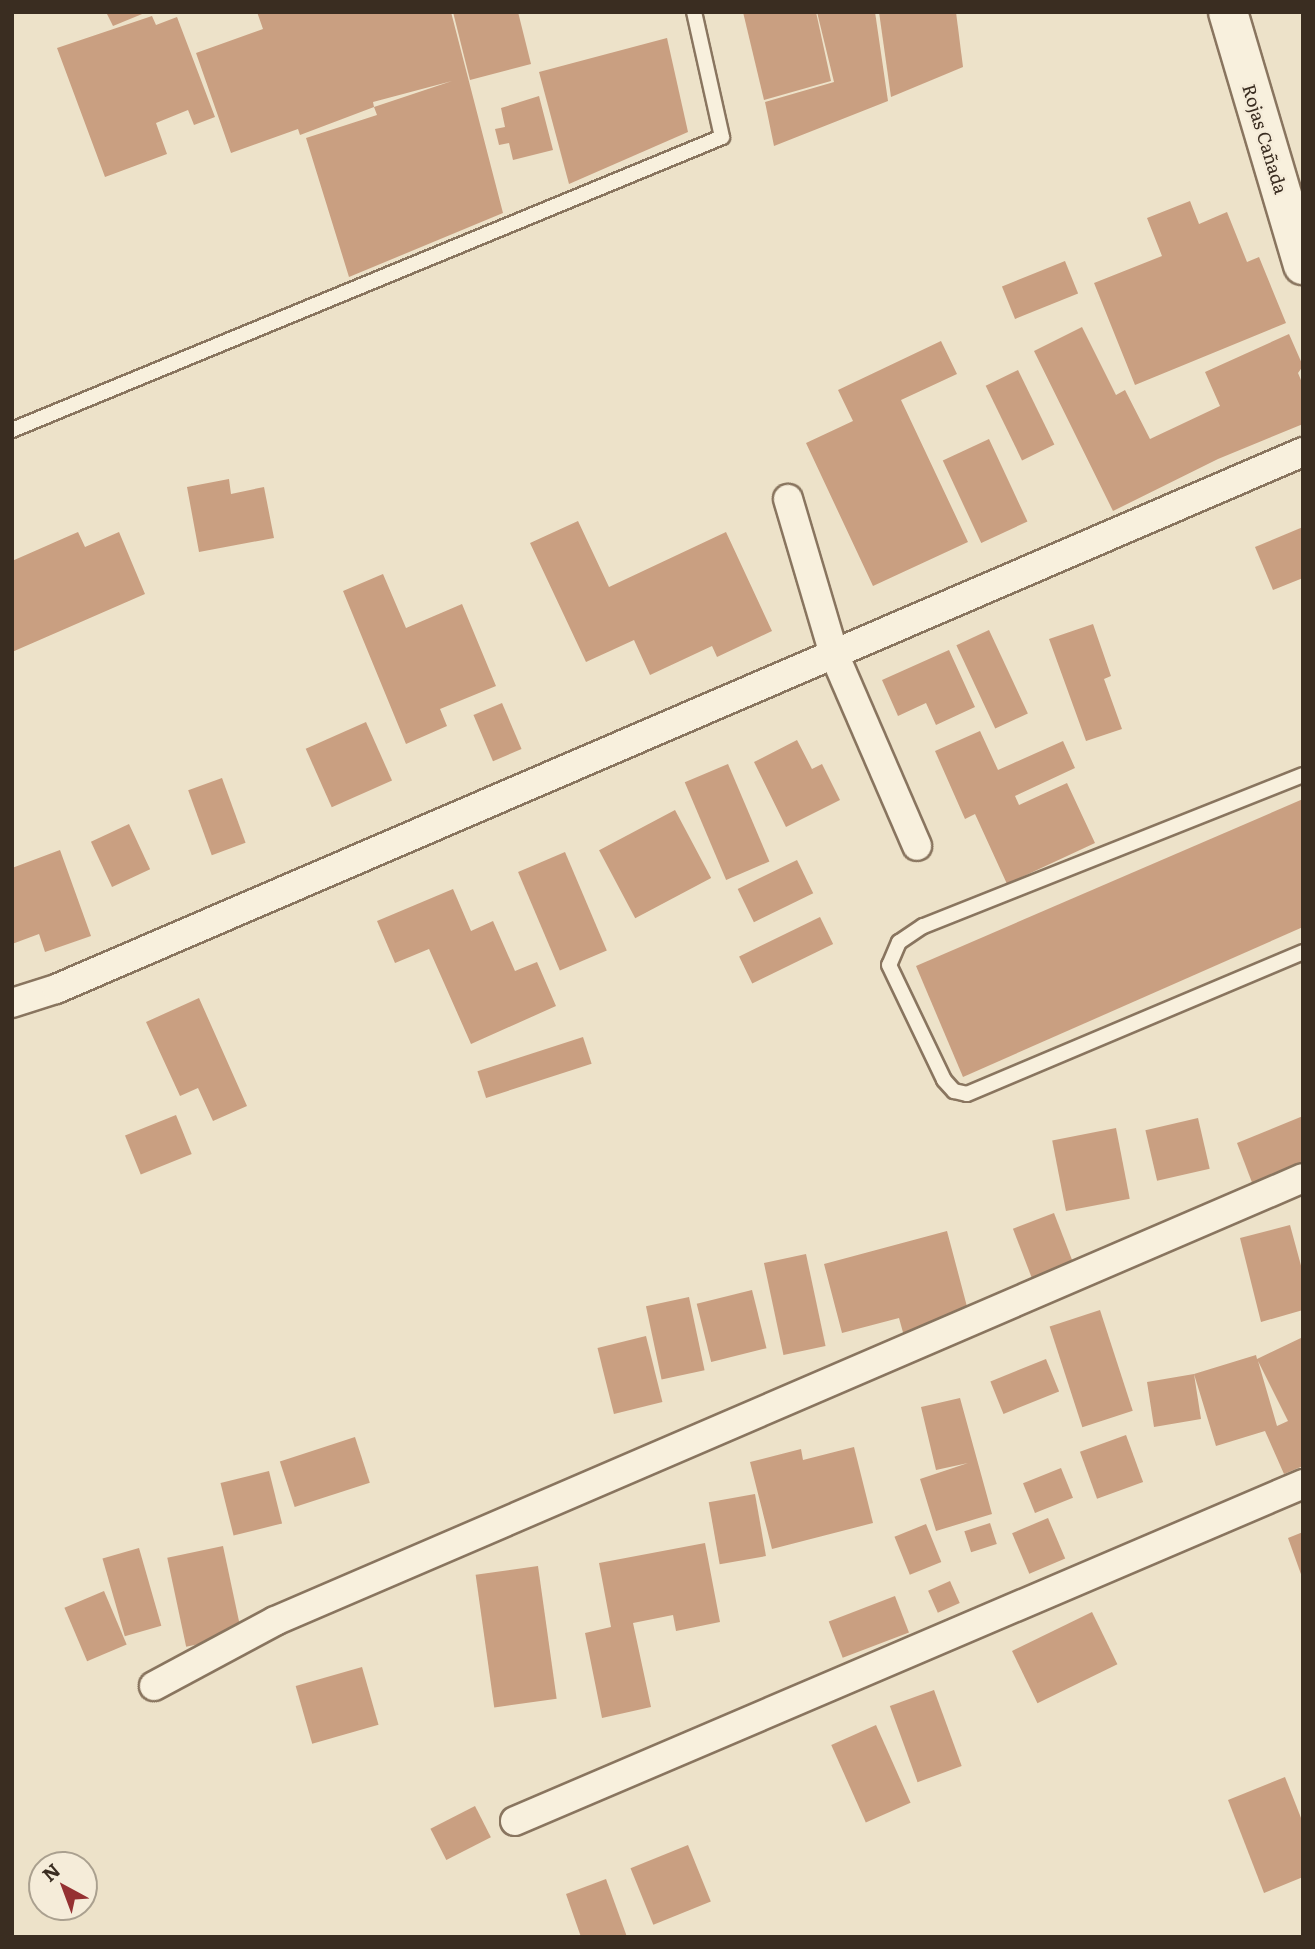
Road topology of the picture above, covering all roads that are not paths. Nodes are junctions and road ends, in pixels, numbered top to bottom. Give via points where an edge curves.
1 (694, 12) edge
2 (1228, 12) edge
3 (1303, 265) edge
4 (12, 430) edge
5 (1303, 453) edge
6 (788, 499) dead end
7 (834, 654) junction
8 (1303, 775) edge
9 (918, 846) dead end
10 (1303, 952) edge
11 (12, 1003) edge
12 (1303, 1178) edge
13 (1303, 1484) edge
14 (155, 1686) dead end
15 (515, 1821) dead end

1 - 4 lane via 722,137
2 - 3 main road, Rojas Cañada
5 - 7 street
6 - 7 street
7 - 9 street
7 - 11 street via 56,989
8 - 10 lane via 923,926 900,942 889,965 944,1080 954,1091 967,1094
12 - 14 street via 275,1621
13 - 15 street

